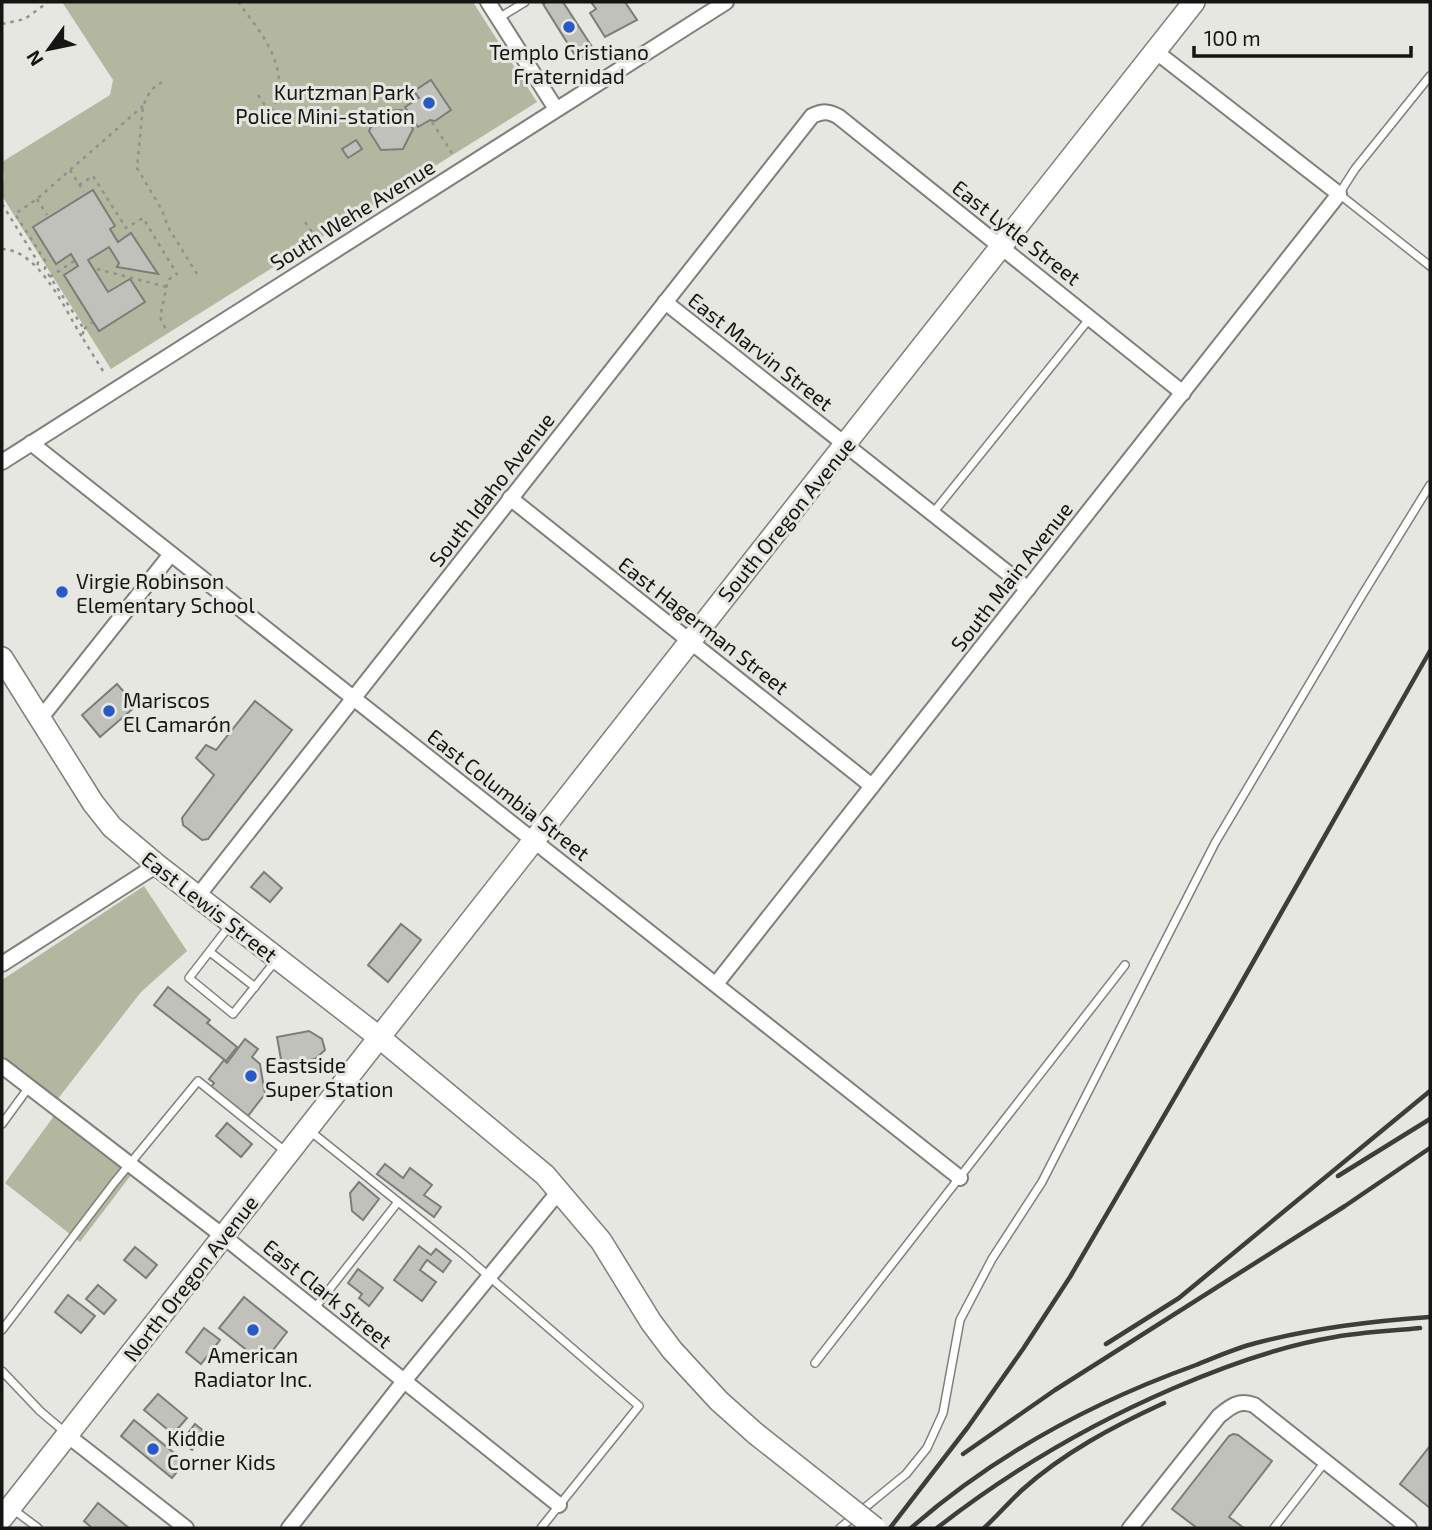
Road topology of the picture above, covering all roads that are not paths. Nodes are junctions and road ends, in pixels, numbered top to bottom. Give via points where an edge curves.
1 (488, 2) edge
2 (525, 2) edge
3 (726, 2) edge
4 (1194, 2) edge
5 (499, 18) junction
6 (1155, 51) junction
7 (1430, 76) edge
8 (556, 109) junction
9 (821, 112) joint
10 (1339, 194) junction
11 (1002, 247) junction
12 (1430, 266) edge
13 (665, 302) junction
14 (1091, 317) junction
15 (1182, 393) junction
16 (31, 443) junction
17 (846, 445) junction
18 (2, 462) edge
19 (1430, 485) edge
20 (510, 498) junction
21 (933, 514) junction
22 (172, 554) junction
23 (1028, 589) junction
24 (689, 640) junction
25 (2, 658) edge
26 (353, 697) junction
27 (40, 719) junction
28 (872, 786) junction
29 (535, 841) junction
30 (157, 865) junction
31 (197, 897) junction
32 (232, 923) junction
33 (209, 952) junction
34 (277, 959) junction
35 (2, 964) edge
36 (1125, 965) dead end
37 (716, 984) junction
38 (255, 987) junction
39 (380, 1038) junction
40 (2, 1066) edge
41 (29, 1087) junction
42 (2, 1124) edge
43 (307, 1129) junction
44 (288, 1153) junction
45 (131, 1164) junction
46 (960, 1178) junction
47 (560, 1190) junction
48 (398, 1202) junction
49 (223, 1236) junction
50 (488, 1276) junction
51 (314, 1309) junction
52 (2, 1330) edge
53 (815, 1363) dead end
54 (2, 1371) edge
55 (404, 1381) junction
56 (67, 1434) junction
57 (1325, 1462) junction
58 (559, 1505) junction
59 (6, 1512) edge
60 (38, 1528) edge
61 (186, 1528) edge
62 (289, 1528) edge
63 (541, 1528) edge
64 (840, 1528) edge
65 (875, 1528) edge
66 (1130, 1528) edge
67 (1274, 1528) edge
68 (1409, 1528) edge

1 - 5 street
2 - 5 lane
3 - 8 street, South Wehe Avenue
4 - 6 main road, South Oregon Avenue
5 - 8 street
6 - 10 street
6 - 11 main road, South Oregon Avenue
7 - 10 lane
8 - 16 street, South Wehe Avenue
9 - 11 street, East Lytle Street via 839,117
9 - 13 street, South Idaho Avenue via 804,124
10 - 12 lane
10 - 15 street, South Main Avenue
11 - 14 street, East Lytle Street
11 - 17 main road, South Oregon Avenue
13 - 17 street, East Marvin Street
13 - 20 street, South Idaho Avenue
14 - 15 street, East Lytle Street
14 - 21 lane
15 - 23 street, South Main Avenue
16 - 18 street, South Wehe Avenue
16 - 22 street, East Columbia Street
17 - 21 street, East Marvin Street
17 - 24 main road, South Oregon Avenue
19 - 64 lane via 1215,843 1042,1182 992,1259 960,1320 943,1413 927,1448 906,1474
20 - 24 street, East Hagerman Street
20 - 26 street, South Idaho Avenue
21 - 23 street, East Marvin Street
22 - 26 street, East Columbia Street
22 - 27 street
23 - 28 street, South Main Avenue
24 - 28 street, East Hagerman Street
24 - 29 main road, South Oregon Avenue
25 - 27 main road, East Lewis Street
26 - 29 street, East Columbia Street
26 - 31 street, South Idaho Avenue
27 - 30 main road, East Lewis Street via 103,817
28 - 37 street, South Main Avenue
29 - 37 street, East Columbia Street
29 - 39 main road, South Oregon Avenue
30 - 31 main road, East Lewis Street
30 - 35 street
31 - 32 main road, East Lewis Street
32 - 33 lane
32 - 34 main road, East Lewis Street
33 - 38 lane
33 - 38 lane via 189,978 233,1014
34 - 38 lane
34 - 39 main road, East Lewis Street
36 - 46 lane
37 - 46 street, East Columbia Street
39 - 43 main road, North Oregon Avenue
39 - 47 main road, East Lewis Street
40 - 41 street, East Clark Street
41 - 42 lane
41 - 45 street, East Clark Street
43 - 44 main road, North Oregon Avenue
43 - 48 lane
44 - 45 lane via 198,1081
44 - 49 main road, North Oregon Avenue
45 - 49 street, East Clark Street
45 - 52 lane
46 - 53 lane
47 - 50 street
47 - 65 main road, East Lewis Street, bridge via 601,1241 651,1322 719,1401
48 - 50 lane
48 - 51 lane
49 - 51 street, East Clark Street
49 - 56 main road, North Oregon Avenue
50 - 55 street
50 - 58 lane via 639,1406
51 - 55 street, East Clark Street
54 - 56 lane
55 - 58 street, East Clark Street
55 - 62 street
56 - 59 main road, North Oregon Avenue
56 - 61 street
57 - 66 street via 1254,1405 1236,1403 1219,1416
57 - 67 lane
57 - 68 street
58 - 63 lane
59 - 60 lane

